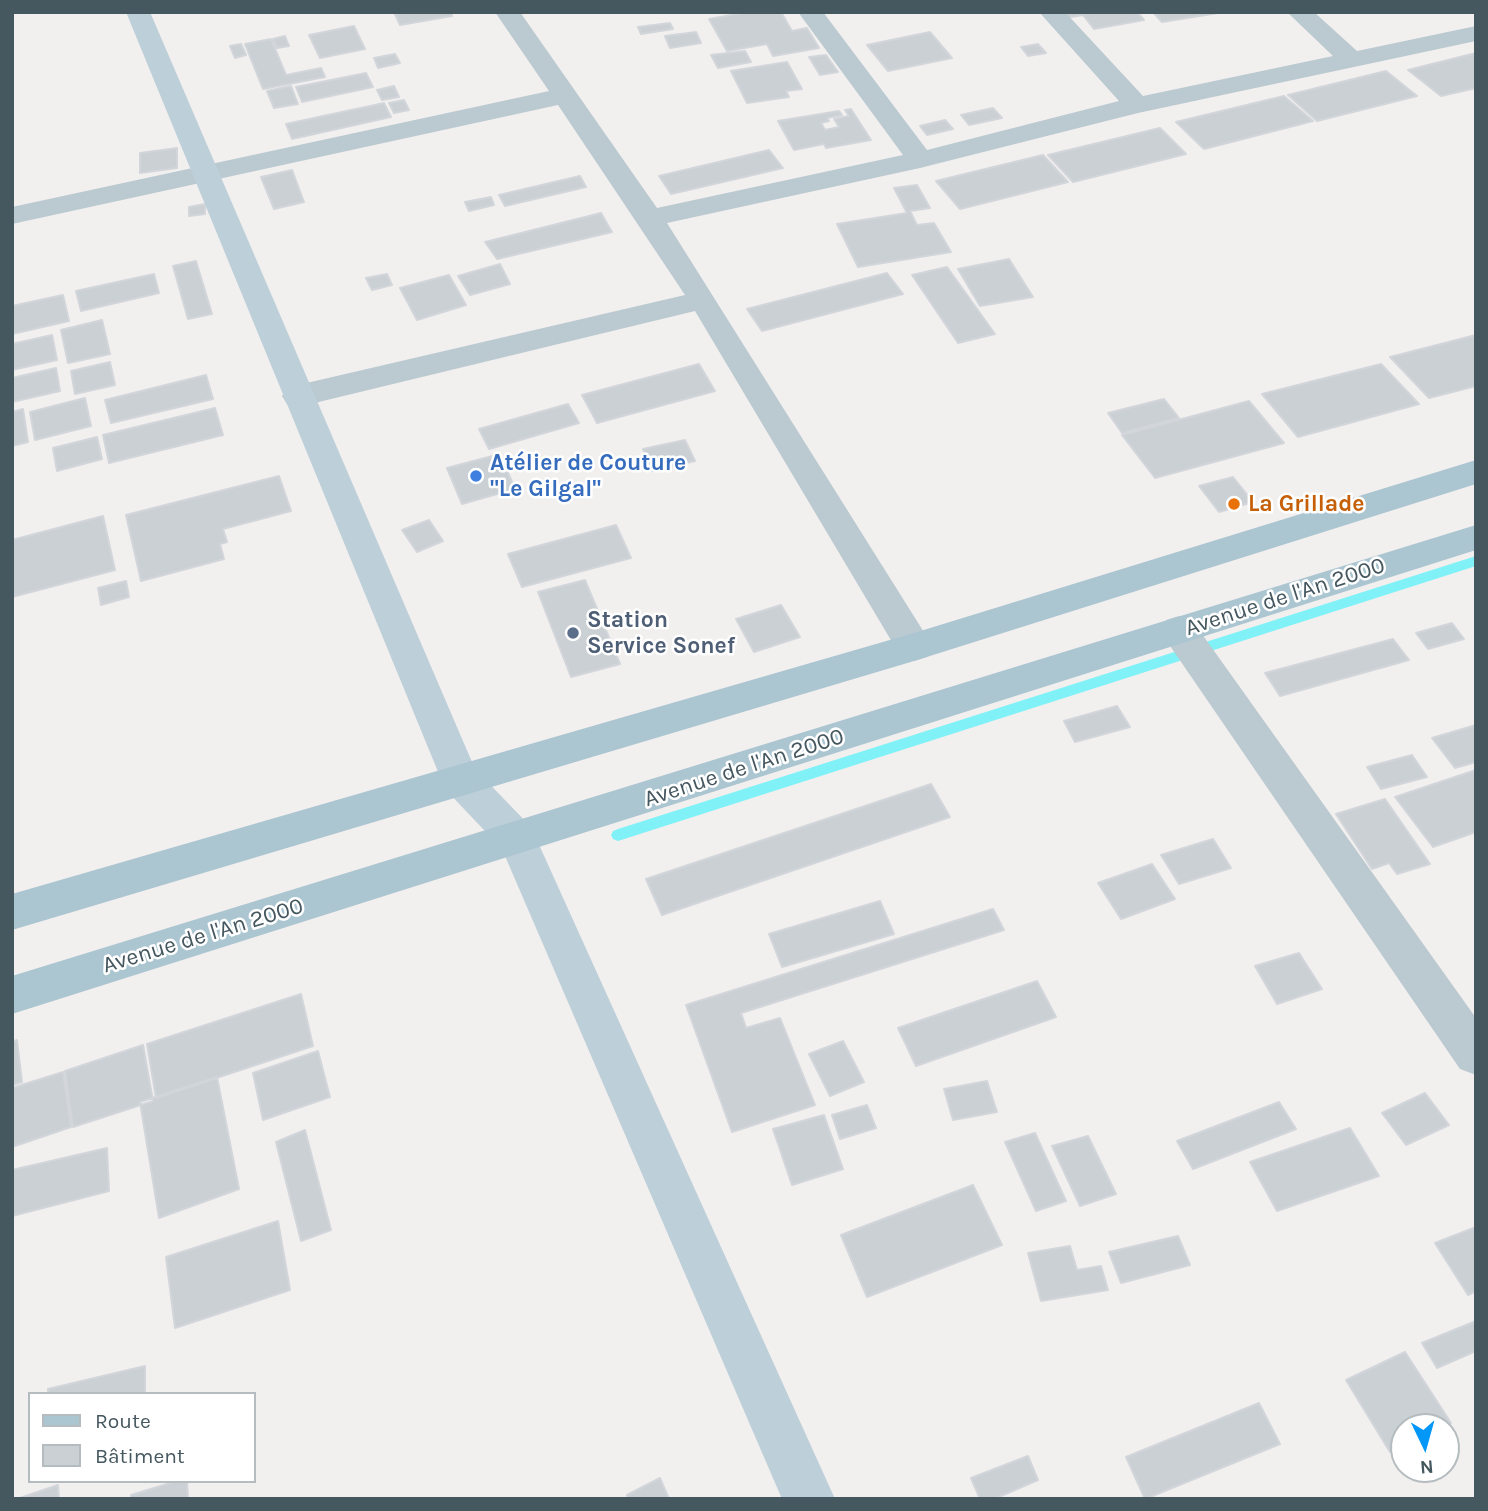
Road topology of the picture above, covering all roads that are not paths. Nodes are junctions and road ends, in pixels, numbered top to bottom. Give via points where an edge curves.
1 (138, 12) edge
2 (507, 12) edge
3 (810, 12) edge
4 (1051, 12) edge
5 (1299, 12) edge
6 (1476, 33) edge
7 (1353, 60) junction
8 (564, 96) junction
9 (1137, 106) junction
10 (920, 160) junction
11 (206, 174) junction
12 (12, 215) edge
13 (650, 218) junction
14 (703, 300) junction
15 (298, 396) junction
16 (1476, 472) edge
17 (1476, 537) edge
18 (1179, 630) junction
19 (914, 647) junction
20 (460, 779) junction
21 (517, 839) junction
22 (12, 912) edge
23 (12, 995) edge
24 (1473, 1044) edge
25 (809, 1499) edge

1 - 11 street
2 - 8 street
3 - 10 street
4 - 9 street
5 - 7 street
6 - 7 street
7 - 9 street
8 - 11 street
8 - 13 street
9 - 10 street
10 - 13 street
11 - 12 street
11 - 15 street
13 - 14 street
14 - 15 street
14 - 19 street
15 - 20 street
16 - 19 main road
17 - 18 main road, Avenue de l'An 2000
18 - 21 main road, Avenue de l'An 2000
18 - 24 street
19 - 20 main road
20 - 21 street
20 - 22 main road
21 - 23 main road, Avenue de l'An 2000
21 - 25 street

